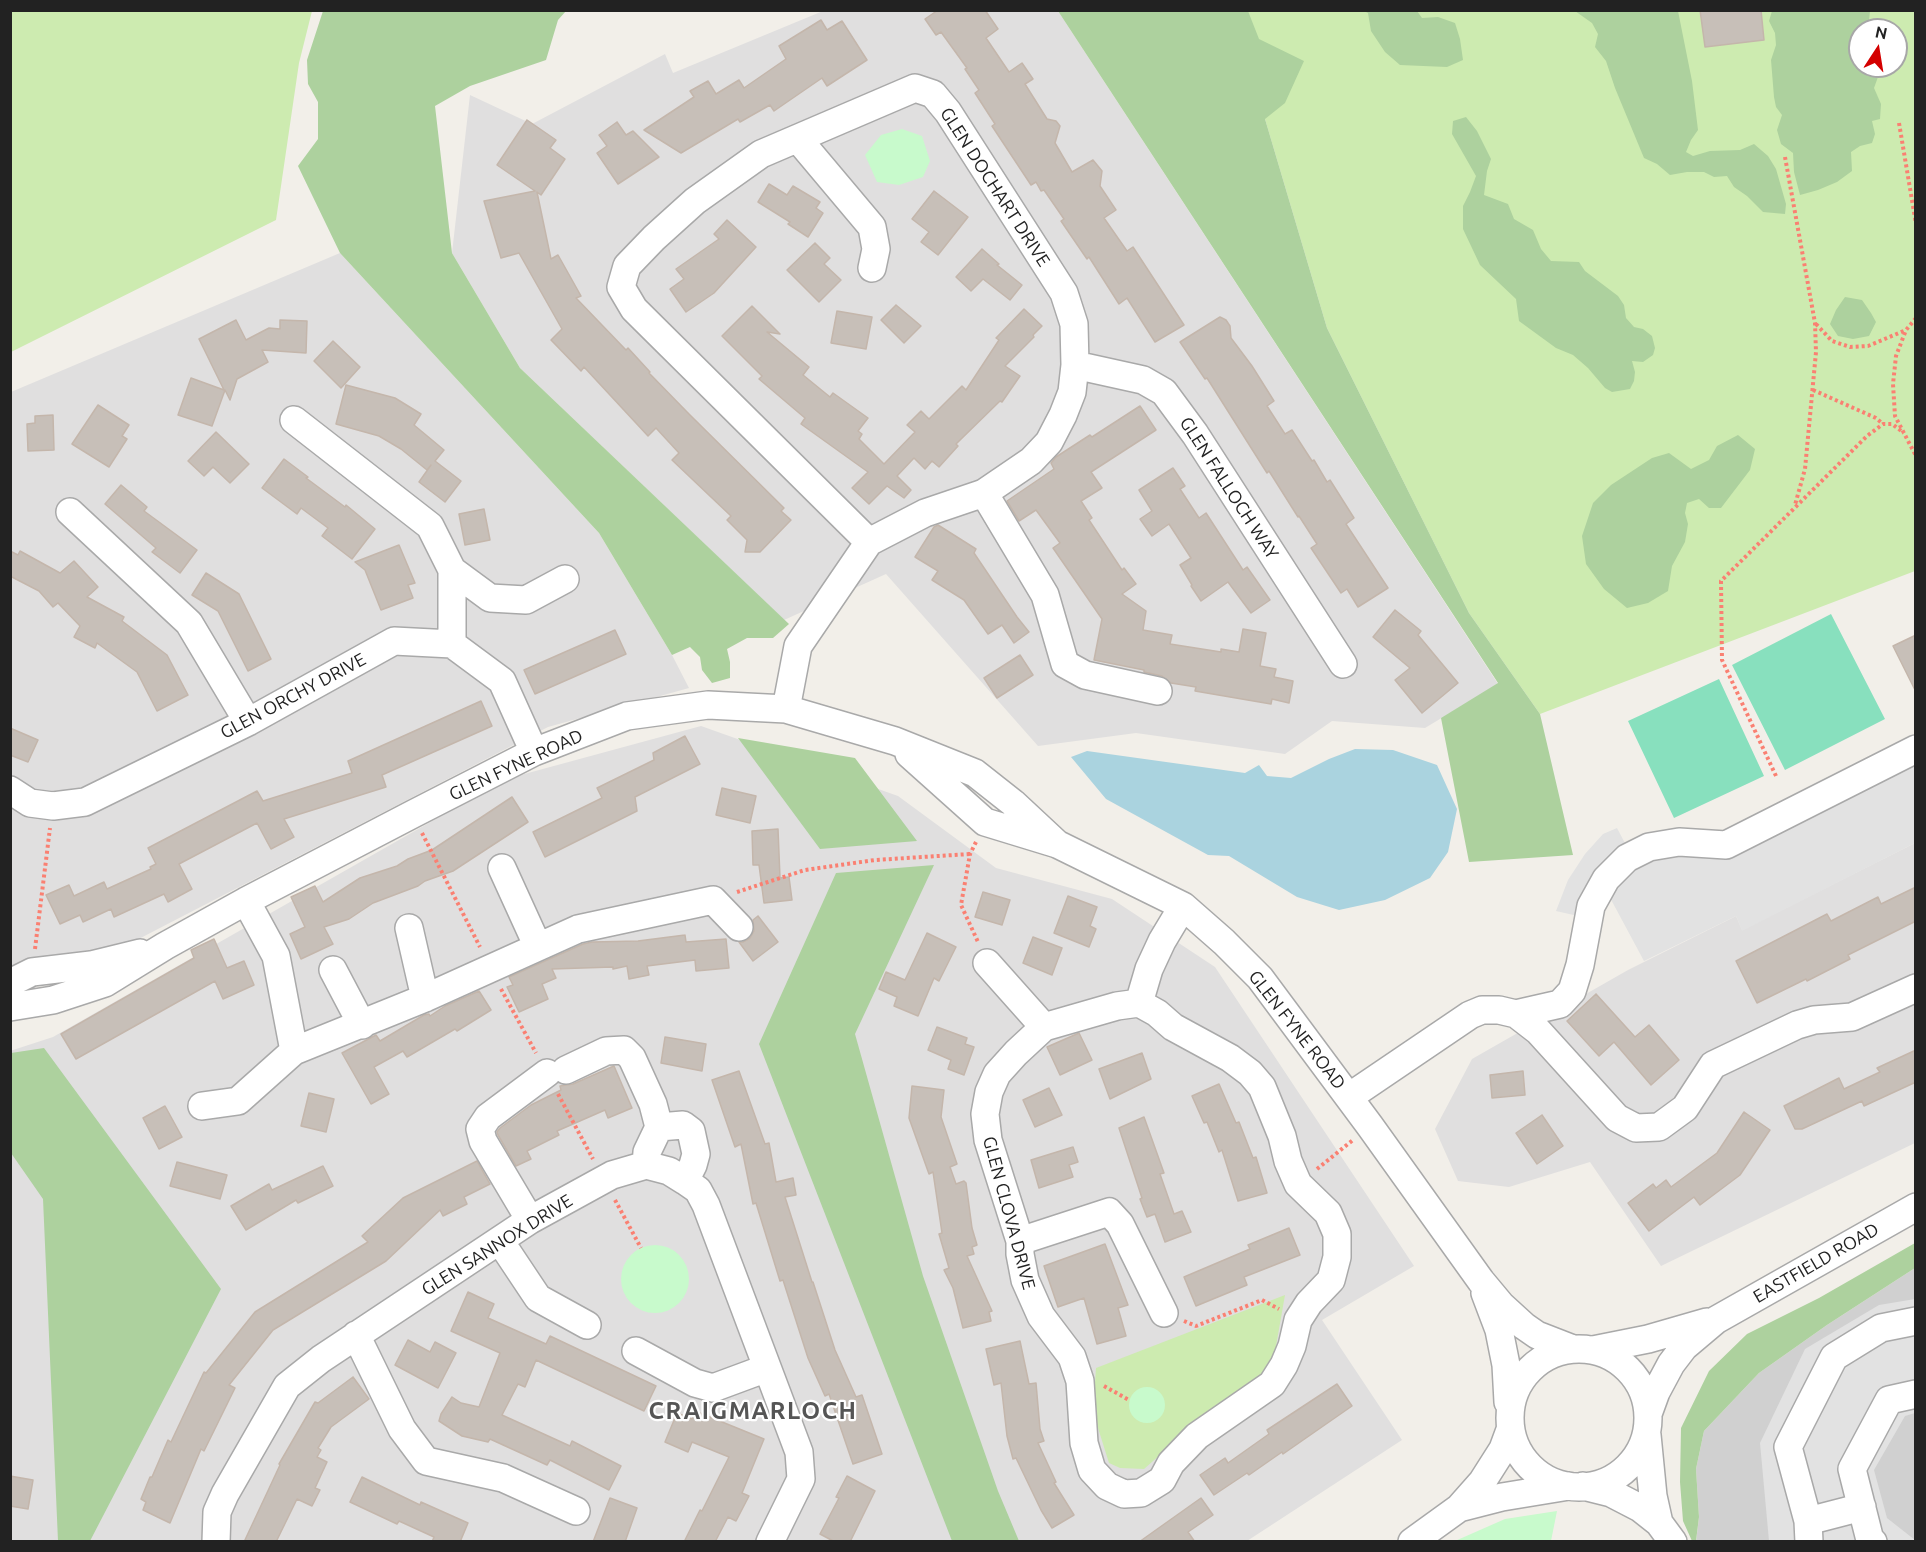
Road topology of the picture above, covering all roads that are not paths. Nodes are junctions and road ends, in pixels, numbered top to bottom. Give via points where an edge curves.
1 (798, 139) junction
2 (872, 268) dead end
3 (1075, 364) junction
4 (294, 420) dead end
5 (984, 493) junction
6 (70, 512) dead end
7 (869, 542) junction
8 (452, 570) junction
9 (565, 579) dead end
10 (452, 644) junction
11 (1343, 664) dead end
12 (1158, 691) dead end
13 (786, 709) junction
14 (248, 722) junction
15 (895, 741) junction
16 (1916, 748) edge
17 (534, 752) junction
18 (10, 790) edge
19 (1057, 844) junction
20 (502, 868) dead end
21 (246, 901) junction
22 (1183, 906) junction
23 (739, 927) dead end
24 (409, 928) dead end
25 (165, 946) junction
26 (538, 947) junction
27 (987, 963) road end
28 (333, 970) dead end
29 (21, 977) edge
30 (1916, 988) edge
31 (425, 999) junction
32 (1139, 1003) junction
33 (10, 1006) edge
34 (1516, 1014) junction
35 (362, 1025) junction
36 (1044, 1027) junction
37 (294, 1050) junction
38 (1348, 1097) junction
39 (201, 1106) dead end
40 (659, 1127) junction
41 (646, 1165) junction
42 (685, 1181) junction
43 (1916, 1207) edge
44 (530, 1220) junction
45 (500, 1241) junction
46 (1020, 1241) junction
47 (1480, 1281) junction
48 (1164, 1313) road end
49 (1716, 1320) junction
50 (1916, 1320) edge
51 (587, 1325) dead end
52 (356, 1335) junction
53 (1579, 1350) junction
54 (636, 1351) dead end
55 (767, 1368) junction
56 (1916, 1394) edge
57 (1509, 1421) junction
58 (1648, 1424) junction
59 (1578, 1485) junction
60 (1459, 1508) junction
61 (1862, 1508) junction
62 (576, 1511) dead end
63 (1808, 1531) edge
64 (1666, 1532) edge
65 (216, 1542) edge
66 (770, 1542) edge
67 (1412, 1542) edge
68 (1873, 1542) edge

1 - 2 street via 872,227 876,249
1 - 3 street, GLEN DOCHART DRIVE via 915,88 933,94 1064,292 1074,324
1 - 7 street, GLEN DOCHART DRIVE via 761,154 694,201 627,266 621,287 634,309
3 - 5 street, GLEN DOCHART DRIVE via 1072,392 1049,442 1032,461
3 - 11 street, GLEN FALLOCH WAY via 1143,380 1164,392
4 - 8 street via 430,526
5 - 7 street, GLEN DOCHART DRIVE via 925,513
5 - 12 street via 1045,595 1065,664 1085,675
6 - 14 street via 189,623
7 - 13 street, GLEN DOCHART DRIVE via 798,646
8 - 9 street via 490,598 526,600
8 - 10 street
10 - 14 street, GLEN ORCHY DRIVE via 394,640
10 - 17 street via 502,681
13 - 15 street, GLEN FYNE ROAD
13 - 17 street, GLEN FYNE ROAD via 708,705 627,716
14 - 18 street, GLEN ORCHY DRIVE via 85,802 53,806 30,803
15 - 19 street, GLEN FYNE ROAD via 975,773 1014,802
15 - 19 street, GLEN FYNE ROAD via 986,822
16 - 34 street via 1726,845 1679,842 1649,847 1627,858 1606,879 1591,906 1572,991 1560,1005
17 - 21 street, GLEN FYNE ROAD
19 - 22 street, GLEN FYNE ROAD
20 - 26 street
21 - 25 street, GLEN FYNE ROAD
21 - 37 street via 276,956
22 - 32 street via 1153,960
22 - 38 street, GLEN FYNE ROAD via 1260,978
23 - 26 street via 713,900 578,929
24 - 31 street
25 - 29 street, GLEN FYNE ROAD via 91,965
25 - 33 street, GLEN FYNE ROAD via 105,983 53,1000
26 - 31 street
27 - 36 street
28 - 35 street
30 - 34 street via 1852,1017 1797,1025 1713,1065 1685,1108 1659,1127 1636,1128 1617,1118 1538,1031
31 - 35 street
32 - 36 street, GLEN CLOVA DRIVE
32 - 46 street, GLEN CLOVA DRIVE via 1230,1058 1262,1088 1298,1184 1328,1213 1337,1234 1331,1280 1298,1320 1292,1346 1272,1384 1197,1436 1171,1463 1162,1480 1141,1493 1124,1494 1107,1486 1092,1470 1084,1443 1077,1372 1072,1357 1041,1316 1025,1280
34 - 38 street via 1482,1010 1470,1015
35 - 37 street
36 - 46 street, GLEN CLOVA DRIVE via 997,1074 985,1114 988,1140
37 - 39 street via 238,1101
38 - 47 street, GLEN FYNE ROAD
40 - 41 street
40 - 42 street via 683,1125 691,1131 696,1154
40 - 44 street via 653,1104 632,1058 624,1050 606,1051 556,1072 488,1117 480,1129 483,1141
41 - 42 street via 669,1171
41 - 44 street, GLEN SANNOX DRIVE via 612,1175
42 - 55 street via 698,1190 706,1205
43 - 49 street, EASTFIELD ROAD
44 - 45 street, GLEN SANNOX DRIVE
45 - 51 street via 538,1298
45 - 52 street, GLEN SANNOX DRIVE
46 - 48 street via 1109,1212 1120,1224
47 - 53 street, GLEN FYNE ROAD via 1524,1326 1537,1335
47 - 57 street, GLEN FYNE ROAD via 1499,1330 1506,1365
49 - 53 street, EASTFIELD ROAD via 1648,1339
49 - 58 street, EASTFIELD ROAD via 1684,1347 1671,1364 1656,1392
50 - 63 street via 1881,1328 1834,1357 1788,1447
52 - 62 street via 402,1429 426,1461 503,1478
52 - 65 street, GLEN SANNOX DRIVE via 287,1386 225,1494 217,1512
53 - 57 street via 1537,1362 1525,1373 1513,1396
53 - 58 street via 1598,1352 1618,1361 1634,1375 1645,1394
54 - 55 street via 695,1383 713,1388
55 - 66 street via 799,1452 801,1479
56 - 61 street via 1889,1400 1852,1469
57 - 59 street via 1528,1464 1557,1482
57 - 60 street via 1503,1449
58 - 59 street via 1639,1455 1625,1471 1607,1482
58 - 64 street via 1653,1496
59 - 60 street
59 - 64 street via 1611,1493 1640,1508
60 - 67 street
61 - 63 street
61 - 68 street

